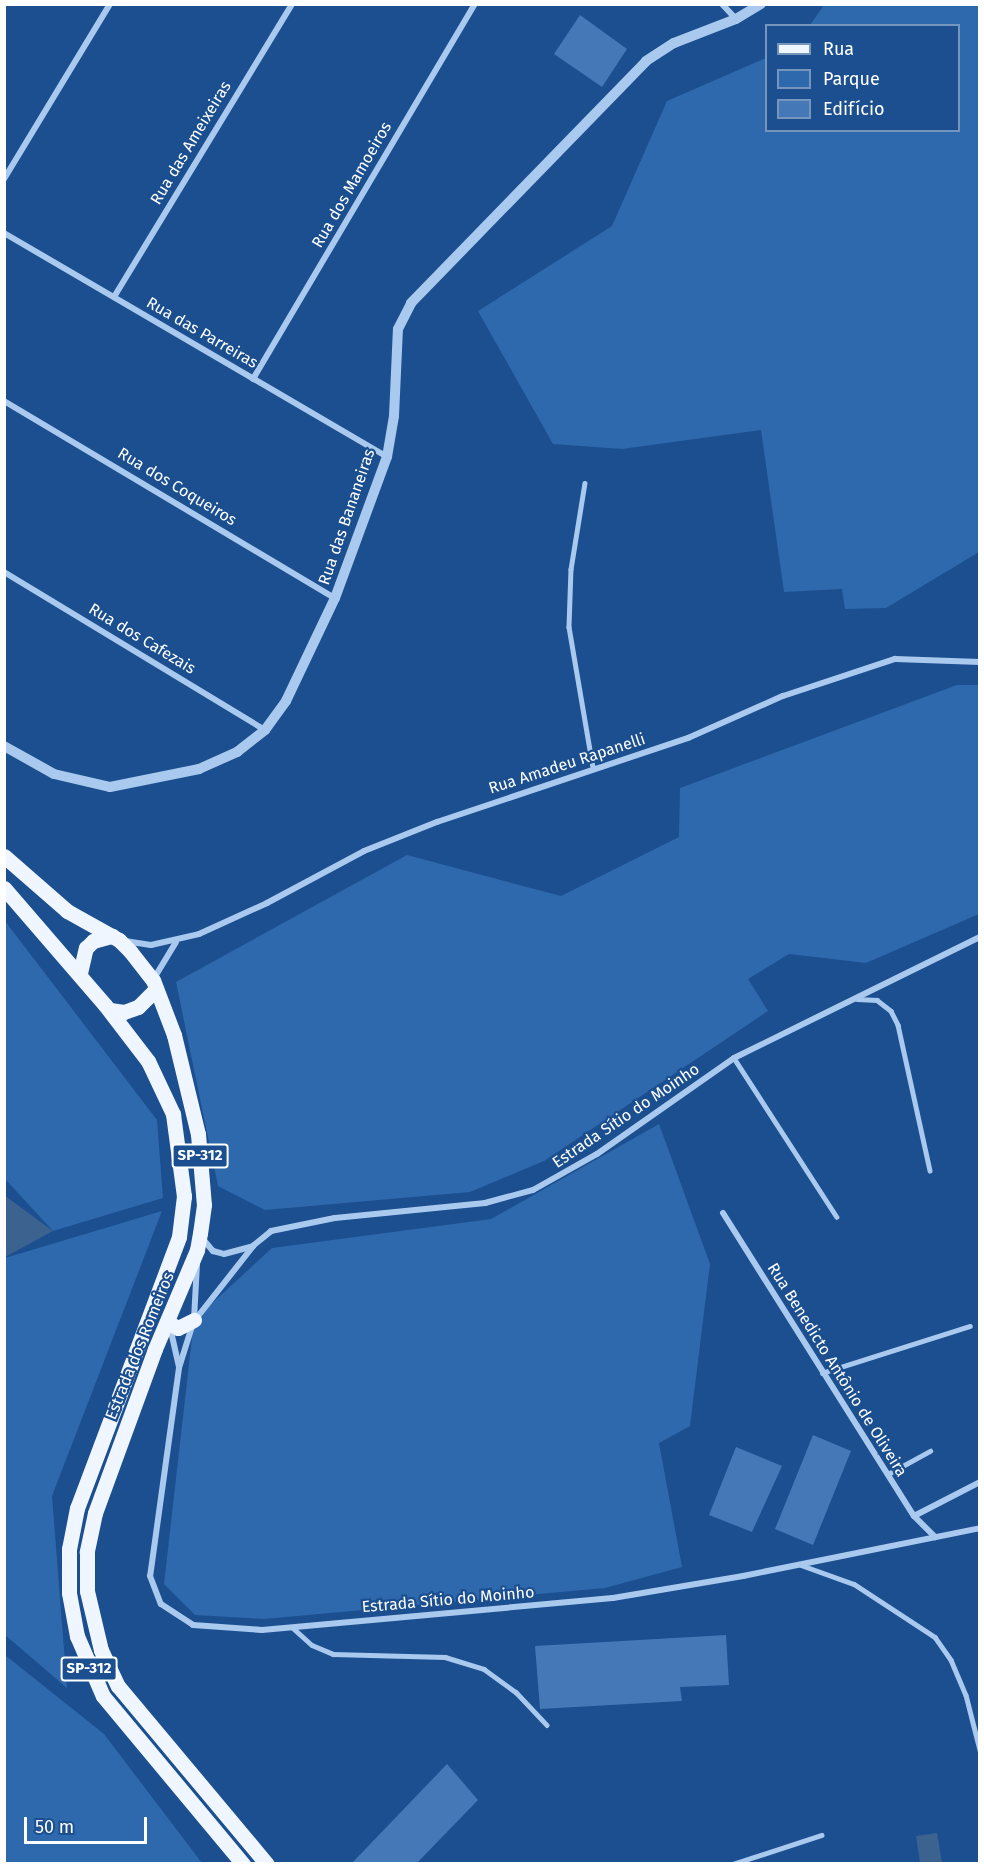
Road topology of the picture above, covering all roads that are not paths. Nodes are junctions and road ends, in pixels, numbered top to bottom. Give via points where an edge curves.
1 (110, 4) edge
2 (292, 4) edge
3 (475, 4) edge
4 (722, 4) edge
5 (760, 4) edge
6 (736, 20) junction
7 (4, 179) edge
8 (4, 233) edge
9 (114, 297) junction
10 (253, 378) junction
11 (4, 401) edge
12 (387, 457) junction
13 (585, 483) dead end
14 (4, 572) edge
15 (335, 598) junction
16 (980, 662) edge
17 (265, 730) junction
18 (4, 746) edge
19 (593, 768) junction
20 (4, 856) edge
21 (4, 888) edge
22 (980, 937) edge
23 (116, 938) junction
24 (176, 942) junction
25 (80, 973) junction
26 (155, 984) junction
27 (848, 1000) junction
28 (110, 1010) junction
29 (734, 1059) junction
30 (930, 1171) dead end
31 (723, 1213) dead end
32 (837, 1217) dead end
33 (200, 1233) junction
34 (254, 1245) junction
35 (197, 1250) junction
36 (171, 1265) junction
37 (194, 1320) junction
38 (169, 1323) junction
39 (970, 1326) dead end
40 (179, 1368) junction
41 (822, 1373) junction
42 (930, 1451) dead end
43 (888, 1474) junction
44 (980, 1482) edge
45 (914, 1516) junction
46 (980, 1528) edge
47 (935, 1537) junction
48 (801, 1565) junction
49 (293, 1628) junction
50 (548, 1725) dead end
51 (980, 1750) edge
52 (821, 1835) dead end
53 (243, 1863) edge
54 (267, 1863) edge
55 (733, 1863) edge

1 - 7 street
2 - 9 street, Rua das Ameixeiras
3 - 10 street, Rua dos Mamoeiros
4 - 6 street
5 - 6 street, Rua das Bananeiras
6 - 12 street, Rua das Bananeiras via 674,44 646,61 411,303 398,328 394,416
8 - 9 street, Rua das Parreiras
9 - 10 street, Rua das Parreiras
10 - 12 street, Rua das Parreiras
11 - 15 street, Rua dos Coqueiros
12 - 15 street, Rua das Bananeiras
13 - 19 lane via 571,569 569,627
14 - 17 street, Rua dos Cafezais
15 - 17 street, Rua das Bananeiras via 286,700
16 - 19 street, Rua Amadeu Rapanelli via 895,659 783,696 688,738
17 - 18 street, Rua das Bananeiras via 237,752 200,769 110,787 54,774
19 - 24 street, Rua Amadeu Rapanelli via 364,851 267,903
20 - 23 main road, Estrada dos Romeiros / SP-312 via 67,911
21 - 25 main road, Estrada dos Romeiros / SP-312
22 - 27 street, Estrada Sítio do Moinho
23 - 24 street via 151,945
23 - 25 main road via 93,941 86,948
23 - 26 main road, Estrada dos Romeiros / SP-312
24 - 26 street via 161,960
25 - 28 main road, Estrada dos Romeiros / SP-312
26 - 28 main road via 138,1006 124,1012
26 - 33 main road, Estrada dos Romeiros / SP-312 via 174,1035 198,1134 204,1205
27 - 29 street, Estrada Sítio do Moinho
27 - 30 lane via 878,1000 891,1011 898,1025
28 - 36 main road, Estrada dos Romeiros / SP-312 via 148,1061 173,1114 184,1196
29 - 32 lane
29 - 34 street, Estrada Sítio do Moinho via 597,1154 533,1190 458,1207 307,1222 271,1231
31 - 41 street, Rua Benedicto Antônio de Oliveira
33 - 34 street via 213,1251 224,1254
33 - 35 main road, Estrada dos Romeiros / SP-312
34 - 37 street, Estrada Sítio do Moinho
35 - 37 street
35 - 38 main road, Estrada dos Romeiros / SP-312
36 - 38 main road
36 - 53 main road, Estrada dos Romeiros / SP-312 via 138,1340 77,1508 69,1549 69,1593 80,1646 103,1696
37 - 38 main road via 178,1328
37 - 40 street
38 - 40 street
38 - 54 main road, Estrada dos Romeiros / SP-312 via 155,1349 95,1513 86,1572 90,1611 100,1650 130,1703
39 - 41 lane
40 - 49 street, Estrada Sítio do Moinho via 150,1559 153,1591 170,1613 193,1625 233,1631
41 - 43 street, Rua Benedicto Antônio de Oliveira
42 - 43 lane
43 - 45 street, Rua Benedicto Antônio de Oliveira
44 - 45 street
45 - 47 street, Rua Benedicto Antônio de Oliveira
46 - 47 street, Estrada Sítio do Moinho
47 - 48 street, Estrada Sítio do Moinho
48 - 49 street, Estrada Sítio do Moinho via 614,1598
48 - 51 lane via 854,1584 935,1638 951,1660 966,1695
49 - 50 lane via 312,1645 333,1654 445,1658 484,1669 516,1692
52 - 55 lane

